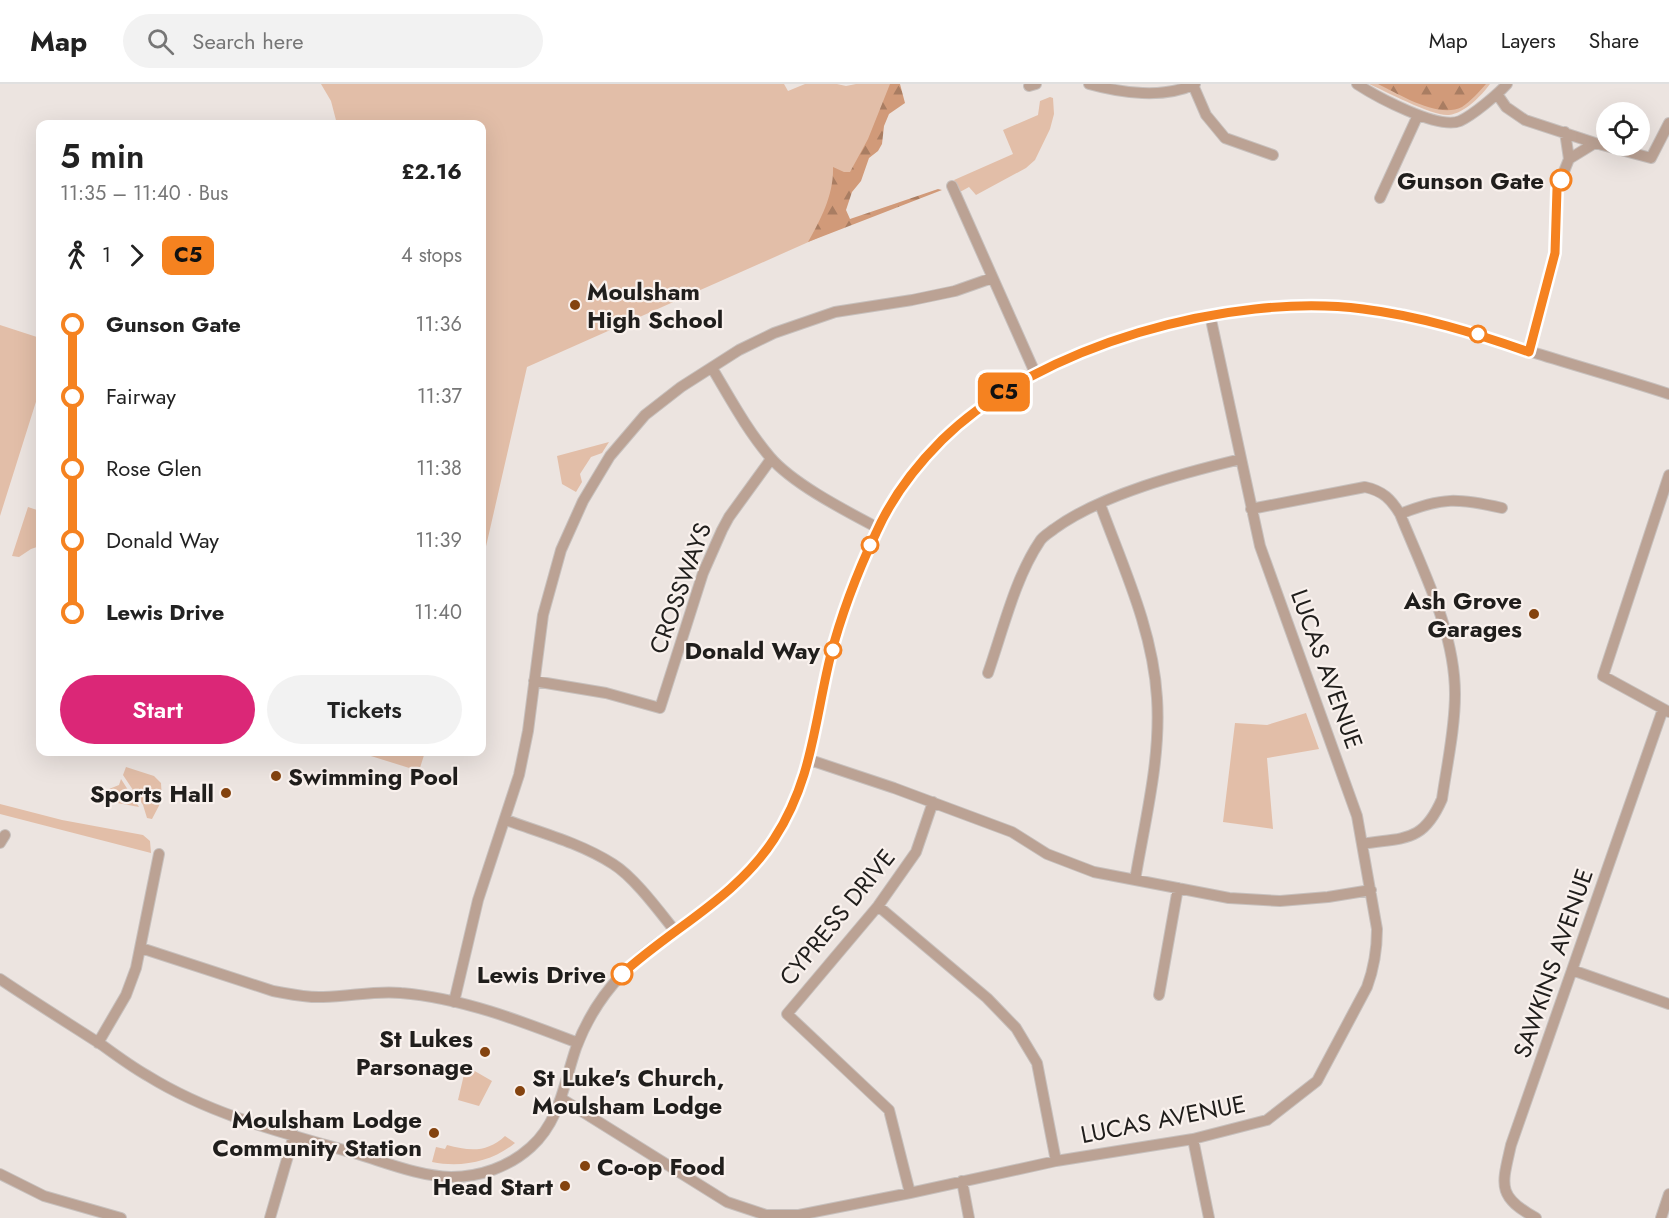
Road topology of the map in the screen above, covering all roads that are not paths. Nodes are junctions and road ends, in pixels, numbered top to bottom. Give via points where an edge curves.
1 (1089, 84) edge
2 (1357, 84) edge
3 (1507, 84) edge
4 (1194, 85) edge
5 (1103, 86) edge
6 (1497, 94) junction
7 (1418, 115) junction
8 (1669, 123) edge
9 (1565, 132) junction
10 (1595, 143) junction
11 (1273, 155) dead end
12 (1569, 159) junction
13 (952, 186) dead end
14 (1380, 198) dead end
15 (992, 278) junction
16 (1210, 315) junction
17 (1529, 352) junction
18 (712, 368) junction
19 (1036, 375) junction
20 (1669, 394) edge
21 (771, 459) junction
22 (1241, 459) junction
23 (1669, 475) edge
24 (1100, 504) junction
25 (1502, 508) dead end
26 (1251, 509) junction
27 (1400, 514) junction
28 (878, 528) junction
29 (988, 673) dead end
30 (534, 681) junction
31 (1666, 711) edge
32 (810, 760) junction
33 (933, 802) junction
34 (506, 820) junction
35 (1362, 843) junction
36 (159, 854) dead end
37 (1136, 880) junction
38 (1178, 888) junction
39 (1371, 890) junction
40 (878, 906) junction
41 (675, 931) junction
42 (141, 948) junction
43 (1572, 970) junction
44 (0, 979) edge
45 (1159, 995) dead end
46 (454, 1002) junction
47 (1669, 1004) edge
48 (98, 1042) junction
49 (578, 1042) junction
50 (562, 1099) junction
51 (294, 1135) junction
52 (1193, 1139) junction
53 (1056, 1161) junction
54 (0, 1174) edge
55 (962, 1181) junction
56 (910, 1193) junction
57 (1669, 1194) edge
58 (98, 1215) edge
59 (121, 1218) edge
60 (270, 1218) edge
61 (969, 1218) edge
62 (1209, 1218) edge
63 (1536, 1218) edge
64 (1660, 1218) edge

1 - 5 street
2 - 7 street
3 - 6 street
4 - 5 street via 1156,93
4 - 11 street via 1206,115 1225,138
6 - 7 street via 1459,121 1441,123
6 - 9 street via 1506,107 1525,120
7 - 14 street
8 - 10 street via 1651,158
9 - 10 street
9 - 12 street
10 - 12 street
12 - 17 street via 1557,189 1551,271
13 - 15 street
15 - 18 street via 955,291 835,312 774,333
15 - 19 street
16 - 17 street via 1269,307 1362,308 1425,319
16 - 19 street via 1126,337
16 - 22 street, LUCAS AVENUE
17 - 20 street
18 - 21 street
18 - 30 street via 645,415 609,456 583,501 561,550 543,615
19 - 28 street via 999,395 943,439 920,463
21 - 28 street via 832,504
21 - 30 street, CROSSWAYS via 722,530 700,583 660,708 606,693
22 - 24 street
22 - 26 street, LUCAS AVENUE
23 - 31 street via 1603,675
24 - 29 street via 1066,520 1041,538 1025,568
24 - 37 street via 1138,606 1157,698 1151,795
25 - 27 street via 1453,499
26 - 27 street via 1365,487 1385,494
26 - 35 street, LUCAS AVENUE via 1260,546 1350,793
27 - 35 street via 1448,642 1455,694 1453,720 1442,799 1426,827 1413,835
28 - 32 street via 852,586 833,648
30 - 34 street via 528,730
31 - 43 street, SAWKINS AVENUE
32 - 33 street
32 - 41 street via 790,812 760,859 725,894
33 - 37 street via 1012,832 1047,854 1094,872
33 - 40 street, CYPRESS DRIVE via 916,852
34 - 41 street via 579,846 614,864
34 - 46 street via 476,909
35 - 39 street, LUCAS AVENUE
36 - 42 street
37 - 38 street
38 - 39 street via 1229,898 1280,901
38 - 45 street
39 - 52 street, LUCAS AVENUE via 1377,929 1372,974 1317,1081 1267,1120
40 - 53 street via 987,998 1016,1028 1037,1063
40 - 56 street, CYPRESS DRIVE via 787,1014 888,1110
41 - 49 street via 621,975
42 - 46 street via 295,995 399,992
42 - 48 street via 126,995
43 - 47 street
43 - 63 street, SAWKINS AVENUE via 1511,1145 1503,1181 1507,1198
44 - 48 street
46 - 49 street
48 - 51 street via 148,1077 184,1096
49 - 50 street
50 - 51 street via 550,1124 530,1149 497,1169 473,1175 431,1175
50 - 56 street, LUCAS AVENUE via 727,1202 766,1215 799,1215
51 - 60 street
52 - 53 street, LUCAS AVENUE
52 - 62 street
53 - 55 street, LUCAS AVENUE
54 - 58 street via 44,1196
55 - 56 street, LUCAS AVENUE
55 - 61 street
57 - 64 street
58 - 59 street

